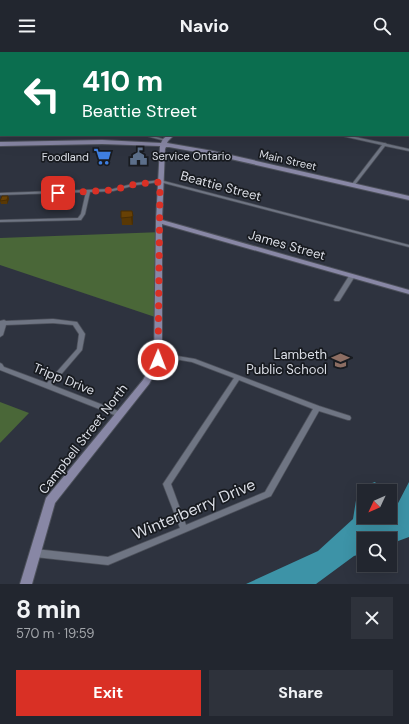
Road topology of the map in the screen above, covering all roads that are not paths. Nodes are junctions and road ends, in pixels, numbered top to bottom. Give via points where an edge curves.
1 (148, 136) edge
2 (170, 136) edge
3 (345, 136) edge
4 (164, 142) junction
5 (0, 144) edge
6 (385, 144) junction
7 (409, 150) edge
8 (160, 182) junction
9 (353, 185) junction
10 (88, 192) junction
11 (0, 194) edge
12 (409, 198) edge
13 (0, 221) edge
14 (159, 221) junction
15 (409, 246) edge
16 (352, 276) junction
17 (409, 292) edge
18 (337, 300) dead end
19 (2, 322) edge
20 (0, 335) edge
21 (159, 355) junction
22 (0, 365) edge
23 (238, 377) junction
24 (48, 385) junction
25 (317, 408) junction
26 (119, 414) junction
27 (348, 418) dead end
28 (184, 529) junction
29 (35, 553) junction
30 (26, 584) edge

1 - 4 street
2 - 4 street
3 - 6 street
4 - 5 street, Main Street
4 - 8 street, Campbell Street North
4 - 9 street, Main Street
6 - 7 street
6 - 9 street
8 - 10 street, Beattie Street
8 - 14 street, Campbell Street North
8 - 15 street, Beattie Street
9 - 12 street, Main Street
10 - 11 street, Beattie Street
10 - 13 street via 83,214 79,219
14 - 16 street, James Street
14 - 21 street, Campbell Street North
16 - 17 street, James Street
16 - 18 street
19 - 20 street
19 - 24 street via 75,323 82,334 80,349
21 - 23 street via 193,360
21 - 26 street, Campbell Street North via 146,382
22 - 24 street, Tripp Drive
23 - 25 street
23 - 28 street via 167,484
24 - 26 street, Tripp Drive
25 - 27 street
25 - 28 street, Winterberry Drive via 268,494
26 - 29 street, Campbell Street North via 50,501
28 - 29 street, Winterberry Drive via 108,561
29 - 30 street, Campbell Street North

